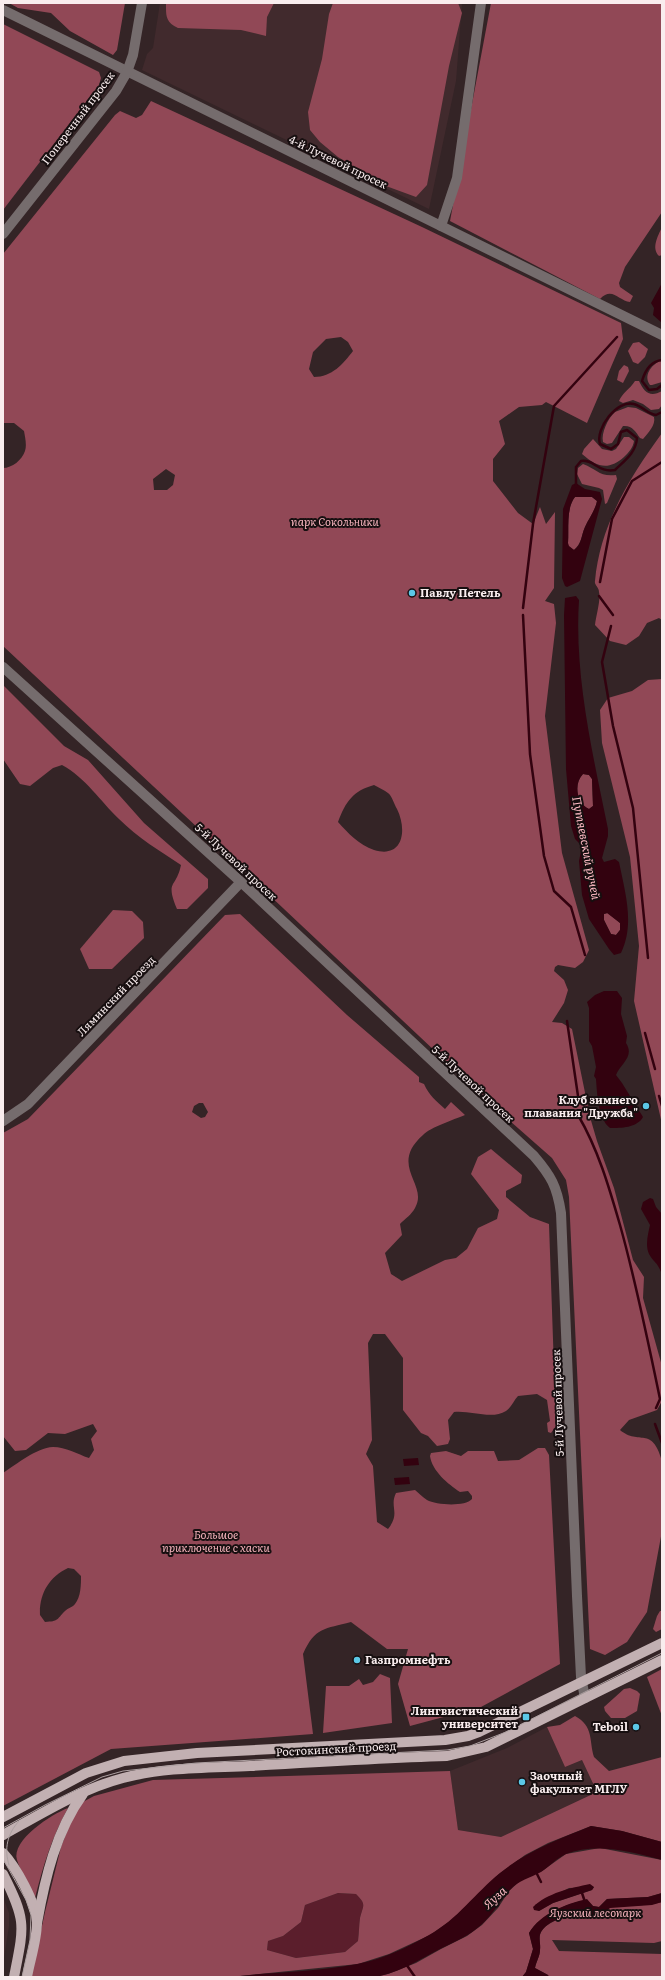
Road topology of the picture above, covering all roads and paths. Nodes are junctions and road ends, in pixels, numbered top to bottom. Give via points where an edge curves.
1 (142, 3) edge
2 (481, 3) edge
3 (3, 10) edge
4 (128, 72) junction
5 (441, 226) junction
6 (3, 234) edge
7 (662, 335) edge
8 (3, 667) edge
9 (241, 882) junction
10 (3, 1121) edge
11 (662, 1643) edge
12 (662, 1660) edge
13 (582, 1682) junction
14 (585, 1698) junction
15 (84, 1793) junction
16 (3, 1816) edge
17 (3, 1835) edge
18 (3, 1853) edge
19 (3, 1874) edge
20 (37, 1923) junction
21 (14, 1977) edge
22 (27, 1977) edge

1 - 4 street, Поперечный просек
2 - 5 street via 457,178
3 - 4 street, 4-й Лучевой просек
4 - 5 street, 4-й Лучевой просек
4 - 6 street, Поперечный просек via 116,91
5 - 7 street, 4-й Лучевой просек
8 - 9 street, 5-й Лучевой просек
9 - 10 street, Ляминский проезд via 28,1104
9 - 13 street, 5-й Лучевой просек via 534,1156 558,1191
11 - 13 main road, Ростокинский проезд
12 - 14 main road, Ростокинский проезд
13 - 14 street, 5-й Лучевой просек
13 - 16 main road, Ростокинский проезд via 502,1722 458,1738 197,1753 124,1761 86,1773
14 - 15 main road, Ростокинский проезд via 486,1747 461,1754 151,1773 124,1778
15 - 17 main road, Ростокинский проезд
15 - 20 main road via 62,1832 51,1862
18 - 20 main road via 14,1866 33,1906
19 - 21 main road via 18,1903 22,1920 22,1938
20 - 22 main road

